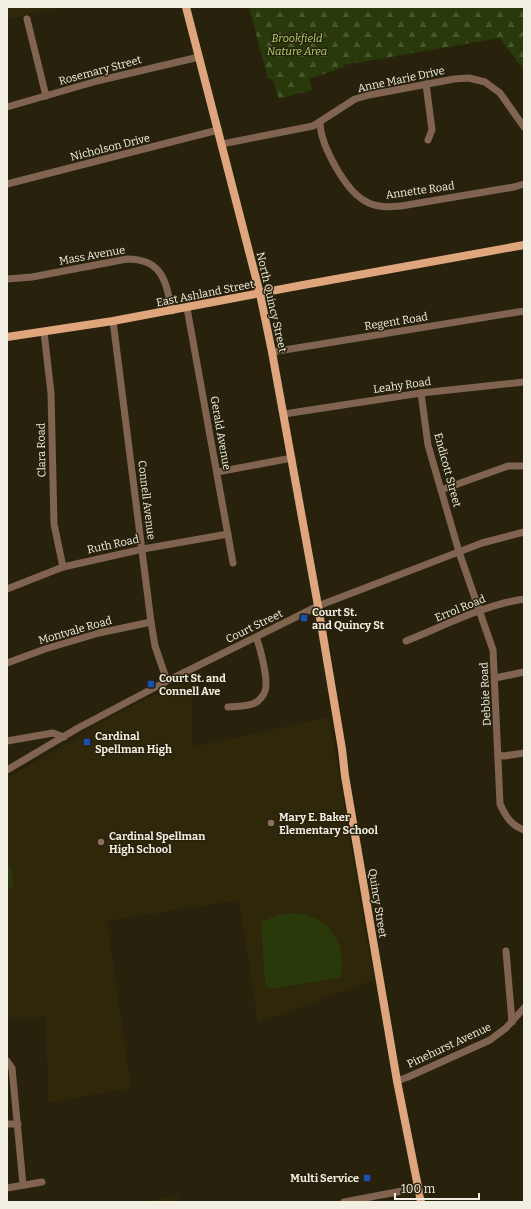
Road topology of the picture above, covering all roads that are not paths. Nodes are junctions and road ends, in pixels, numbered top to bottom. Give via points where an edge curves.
1 (186, 7) edge
2 (27, 19) dead end
3 (199, 57) junction
4 (426, 84) junction
5 (46, 96) junction
6 (7, 107) edge
7 (320, 122) junction
8 (524, 127) edge
9 (218, 130) junction
10 (428, 140) dead end
11 (222, 144) junction
12 (7, 184) edge
13 (524, 184) edge
14 (524, 245) edge
15 (7, 279) edge
16 (260, 294) junction
17 (187, 308) junction
18 (172, 311) junction
19 (524, 311) edge
20 (113, 321) junction
21 (44, 332) junction
22 (7, 337) edge
23 (272, 352) junction
24 (524, 382) edge
25 (421, 393) junction
26 (284, 414) junction
27 (292, 458) junction
28 (524, 466) edge
29 (217, 472) junction
30 (441, 490) junction
31 (524, 532) edge
32 (228, 534) junction
33 (143, 549) junction
34 (459, 552) junction
35 (233, 562) dead end
36 (63, 567) junction
37 (7, 589) edge
38 (524, 599) edge
39 (318, 606) junction
40 (480, 611) junction
41 (151, 622) junction
42 (256, 637) junction
43 (406, 641) dead end
44 (7, 663) edge
45 (524, 672) edge
46 (495, 678) junction
47 (167, 681) junction
48 (228, 707) dead end
49 (64, 737) junction
50 (7, 741) edge
51 (524, 753) edge
52 (498, 756) junction
53 (7, 770) edge
54 (524, 830) edge
55 (506, 952) dead end
56 (524, 1008) edge
57 (512, 1022) junction
58 (7, 1061) edge
59 (397, 1081) junction
60 (7, 1124) edge
61 (18, 1124) junction
62 (42, 1182) dead end
63 (23, 1185) junction
64 (7, 1188) edge
65 (418, 1188) junction
66 (344, 1202) edge
67 (421, 1202) edge

1 - 3 main road, North Quincy Street
2 - 5 street
3 - 5 street, Rosemary Street via 96,81
3 - 9 main road, North Quincy Street
4 - 7 street, Anne Marie Drive via 356,99
4 - 8 street, Anne Marie Drive via 470,78 485,82 500,93
4 - 10 street via 432,130
5 - 6 street, Rosemary Street
7 - 11 street, Anne Marie Drive via 305,128
7 - 13 street, Annette Road via 323,139 331,158 352,191 365,201 376,205 401,206
9 - 11 main road, North Quincy Street
9 - 12 street, Nicholson Drive
11 - 16 main road, North Quincy Street
14 - 16 main road, East Ashland Street
15 - 18 street, Mass Avenue via 136,259 153,266 160,273 168,288
16 - 17 main road, East Ashland Street
16 - 23 main road, North Quincy Street
17 - 18 main road, East Ashland Street
17 - 29 street, Gerald Avenue
18 - 20 main road, East Ashland Street
19 - 23 street, Regent Road
20 - 21 main road, East Ashland Street
20 - 33 street, Connell Avenue
21 - 22 main road, East Ashland Street
21 - 36 street, Clara Road via 52,393 54,524
23 - 26 main road, North Quincy Street
24 - 25 street, Leahy Road
25 - 26 street, Leahy Road
25 - 30 street, Endicott Street via 428,445
26 - 27 main road, North Quincy Street
27 - 29 street
27 - 39 main road, North Quincy Street
28 - 30 street via 508,466
29 - 32 street, Gerald Avenue
30 - 34 street, Endicott Street
31 - 34 street, Court Street
32 - 33 street, Ruth Road
32 - 35 street, Gerald Avenue
33 - 36 street, Ruth Road
33 - 41 street, Connell Avenue
34 - 39 street, Court Street
34 - 40 street, Debbie Road
36 - 37 street, Ruth Road
38 - 40 street, Errol Road
39 - 42 street, Court Street
39 - 59 main road, Quincy Street
40 - 43 street, Errol Road
40 - 46 street, Debbie Road via 493,650
41 - 44 street, Montvale Road via 100,633
41 - 47 street, Connell Avenue via 155,646
42 - 47 street, Court Street
42 - 48 street via 263,663 265,692 255,703
45 - 46 street
46 - 52 street, Debbie Road
47 - 49 street, Court Street
49 - 50 street via 53,733
49 - 53 street, Court Street
51 - 52 street
52 - 54 street, Debbie Road via 500,804 506,817 516,827
55 - 57 street
56 - 57 street, Pinehurst Avenue
57 - 59 street, Pinehurst Avenue via 501,1033 484,1043
58 - 61 street via 12,1068
59 - 65 main road, Quincy Street
60 - 61 street
61 - 63 street
62 - 63 street
63 - 64 street
65 - 66 street
65 - 67 main road, Quincy Street

